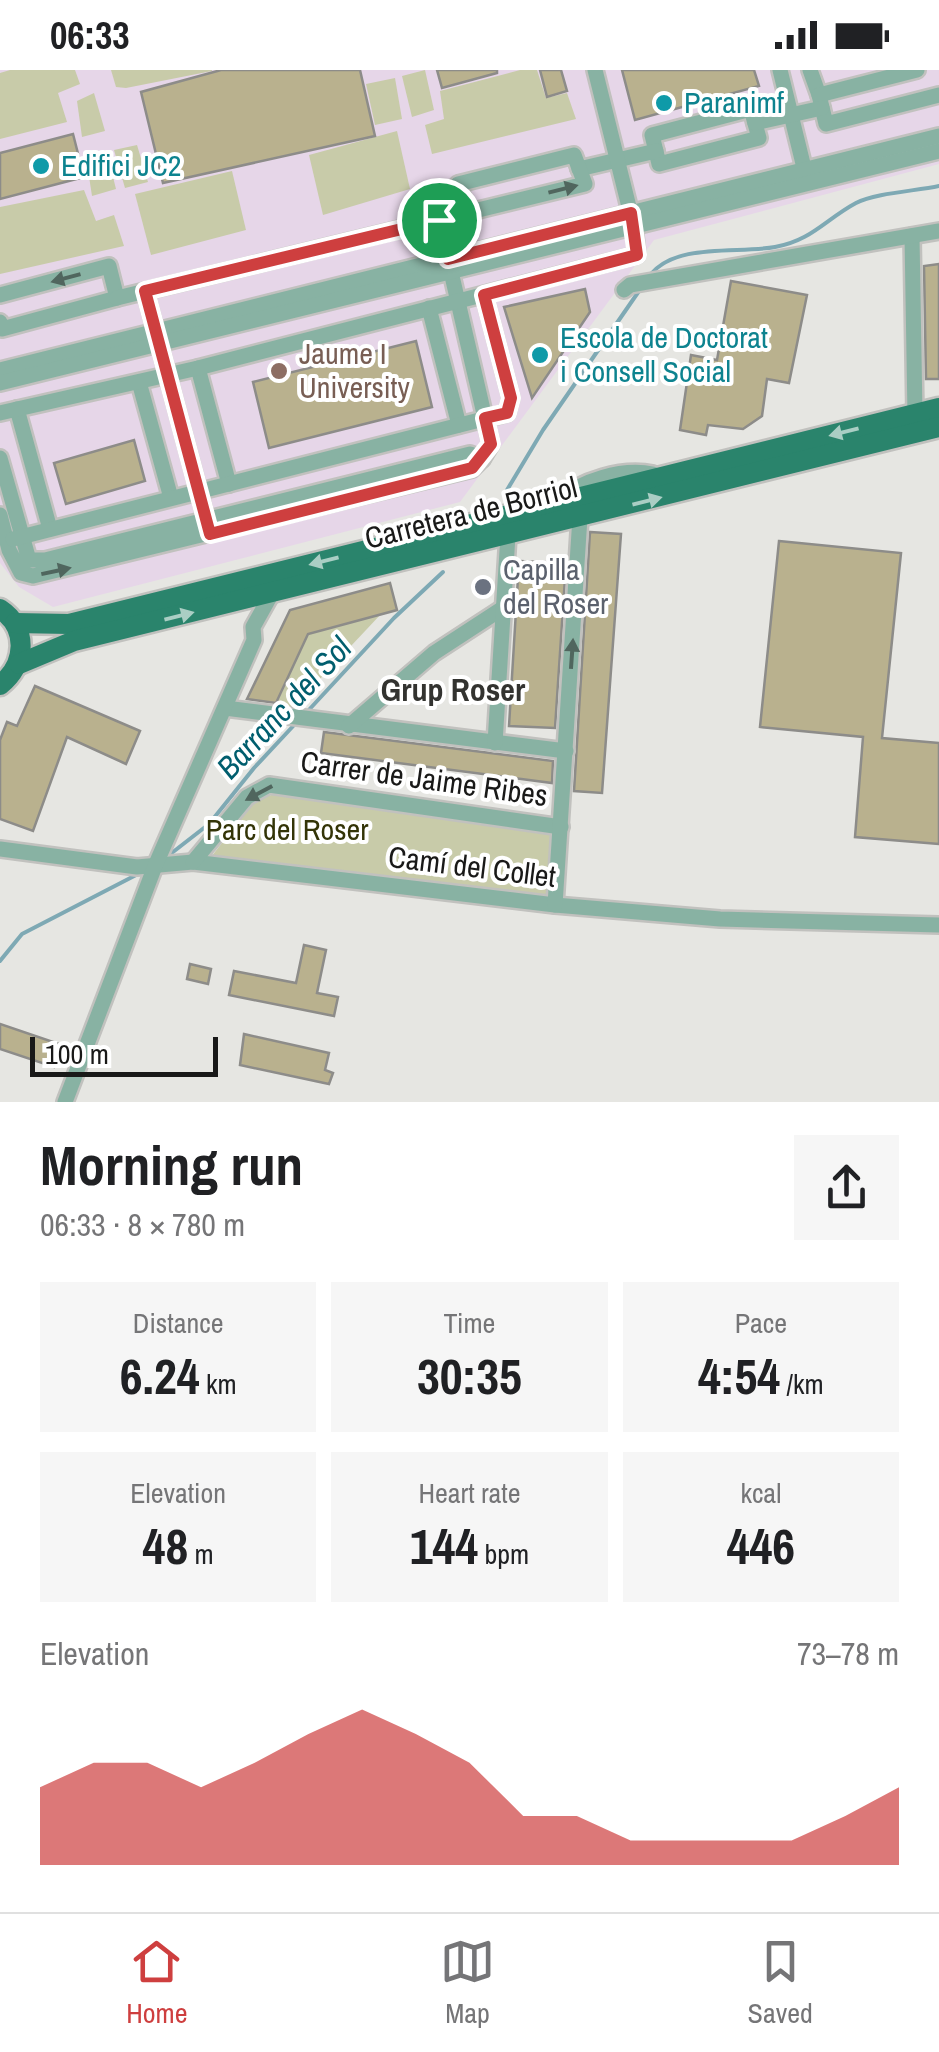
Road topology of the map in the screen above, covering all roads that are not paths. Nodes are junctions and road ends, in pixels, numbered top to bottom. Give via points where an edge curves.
1 (595, 70) edge
2 (780, 70) edge
3 (810, 70) edge
4 (917, 70) edge
5 (939, 95) edge
6 (820, 101) junction
7 (791, 114) junction
8 (755, 123) junction
9 (939, 136) edge
10 (656, 151) junction
11 (939, 151) edge
12 (619, 161) junction
13 (579, 169) junction
14 (807, 177) junction
15 (468, 212) junction
16 (439, 220) junction
17 (633, 220) junction
18 (939, 231) edge
19 (912, 236) junction
20 (449, 265) junction
21 (624, 290) dead end
22 (145, 291) junction
23 (484, 295) junction
24 (0, 296) edge
25 (117, 298) junction
26 (458, 302) junction
27 (429, 308) junction
28 (0, 322) edge
29 (158, 338) junction
30 (198, 368) junction
31 (0, 370) edge
32 (168, 375) junction
33 (139, 382) junction
34 (0, 383) edge
35 (17, 408) junction
36 (939, 408) edge
37 (0, 413) edge
38 (915, 415) junction
39 (485, 418) junction
40 (459, 425) junction
41 (939, 427) edge
42 (0, 458) edge
43 (229, 484) junction
44 (200, 491) junction
45 (171, 498) junction
46 (0, 515) edge
47 (580, 518) junction
48 (208, 527) junction
49 (50, 530) junction
50 (508, 535) junction
51 (13, 539) junction
52 (272, 593) junction
53 (227, 604) junction
54 (503, 608) junction
55 (8, 616) edge
56 (253, 627) junction
57 (19, 664) junction
58 (0, 685) edge
59 (374, 706) junction
60 (226, 708) junction
61 (348, 726) junction
62 (367, 727) junction
63 (495, 743) junction
64 (566, 751) junction
65 (561, 826) junction
66 (0, 849) edge
67 (192, 862) junction
68 (155, 866) junction
69 (556, 905) junction
70 (939, 925) edge
71 (65, 1102) edge

1 - 12 street
2 - 7 street
3 - 6 street
4 - 6 street
5 - 6 street via 826,124
6 - 7 street
7 - 8 street
7 - 14 street
8 - 10 street via 759,138 660,164
8 - 10 street via 751,109 652,135
9 - 14 street
10 - 12 street
11 - 14 street
12 - 13 street
12 - 17 street
15 -> 13 street via 584,184
13 - 15 street via 574,155 458,184
14 - 17 street
15 - 16 street
16 - 20 street
16 - 22 street
17 - 20 street
17 - 23 street via 637,255
18 - 19 street
19 - 21 street
19 - 38 street
20 - 26 street
20 - 29 street
22 - 25 street
22 - 29 street
23 - 26 street
23 - 39 street via 511,398 507,413
25 -> 24 street via 108,266
25 - 28 street via 2,329
26 - 27 street
26 - 39 street
27 - 30 street
27 - 40 street
29 - 31 street
29 - 32 street
29 - 34 street
30 - 32 street
30 - 43 street
32 - 33 street
32 - 44 street
33 - 35 street
33 - 45 street
35 - 37 street
35 - 49 street
36 - 38 main road, Carretera de Borriol
38 -> 55 main road, Carretera de Borriol via 68,624
39 - 40 street
39 - 48 street via 491,444 472,468
40 - 43 street
47 -> 41 main road, Carretera de Borriol
42 - 51 street
43 - 44 street
44 - 45 street
44 - 48 street
45 - 49 street
46 - 51 street
47 - 50 main road, Carretera de Borriol
64 -> 47 street
48 - 51 street via 33,576 21,573
49 - 51 street
50 - 52 main road, Carretera de Borriol
50 - 54 street
52 - 53 main road, Carretera de Borriol
52 - 56 street
53 - 56 street
57 -> 53 main road, Carretera de Borriol via 74,641
54 - 59 street via 434,652
54 - 63 street
55 - 57 main road via 22,643
56 - 60 street via 254,640
57 - 58 main road
59 - 61 street
59 - 62 street
60 - 61 street
60 - 68 street
61 - 62 street
62 - 63 street
63 - 64 street
64 - 65 street
65 -> 67 street, Carrer de Jaime Ribes via 270,785 247,798
65 - 69 street
66 - 68 street, Camí del Collet
67 - 68 street, Camí del Collet
67 - 69 street, Camí del Collet
68 - 71 street
69 - 70 street, Camí del Collet via 720,919

